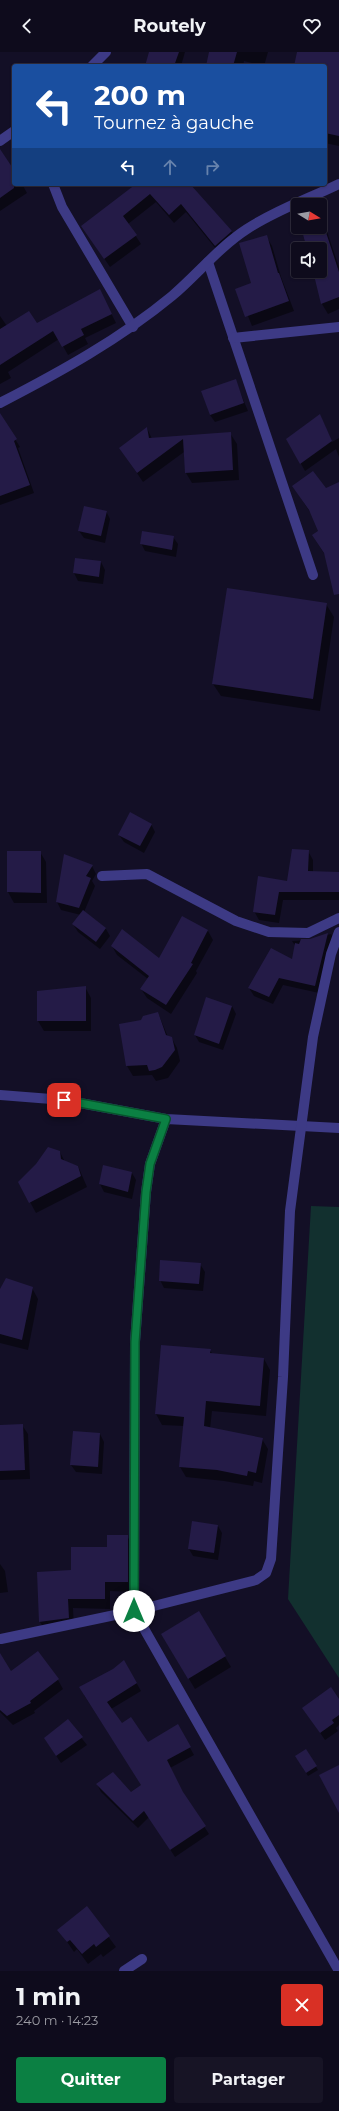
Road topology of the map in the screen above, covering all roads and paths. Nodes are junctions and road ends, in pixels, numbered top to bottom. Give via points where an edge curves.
1 (106, 52) edge
2 (94, 64) edge
3 (12, 132) edge
4 (0, 141) edge
5 (339, 184) edge
6 (54, 186) edge
7 (208, 262) junction
8 (132, 327) junction
9 (339, 327) edge
10 (233, 338) junction
11 (0, 403) edge
12 (313, 575) dead end
13 (102, 876) dead end
14 (339, 918) edge
15 (339, 932) edge
16 (0, 1096) edge
17 (166, 1119) junction
18 (302, 1127) junction
19 (339, 1128) edge
20 (134, 1611) junction
21 (1, 1639) dead end
22 (142, 1960) dead end
23 (124, 1971) edge
24 (339, 1971) edge

1 - 2 street
3 - 4 street
5 - 7 street via 269,215 245,230
6 - 8 street via 62,207
7 - 8 street via 173,295
7 - 10 street
8 - 11 street via 49,378
9 - 10 street
10 - 12 street
13 - 14 street via 147,874 236,921 269,932 308,933
15 - 18 street via 331,954 313,1037
16 - 17 street via 64,1100
17 - 18 street
17 - 20 street via 150,1164 146,1192 135,1342
18 - 19 street
18 - 20 street via 290,1210 284,1377 271,1559 266,1573 256,1580
20 - 21 street
20 - 24 street
22 - 23 street

